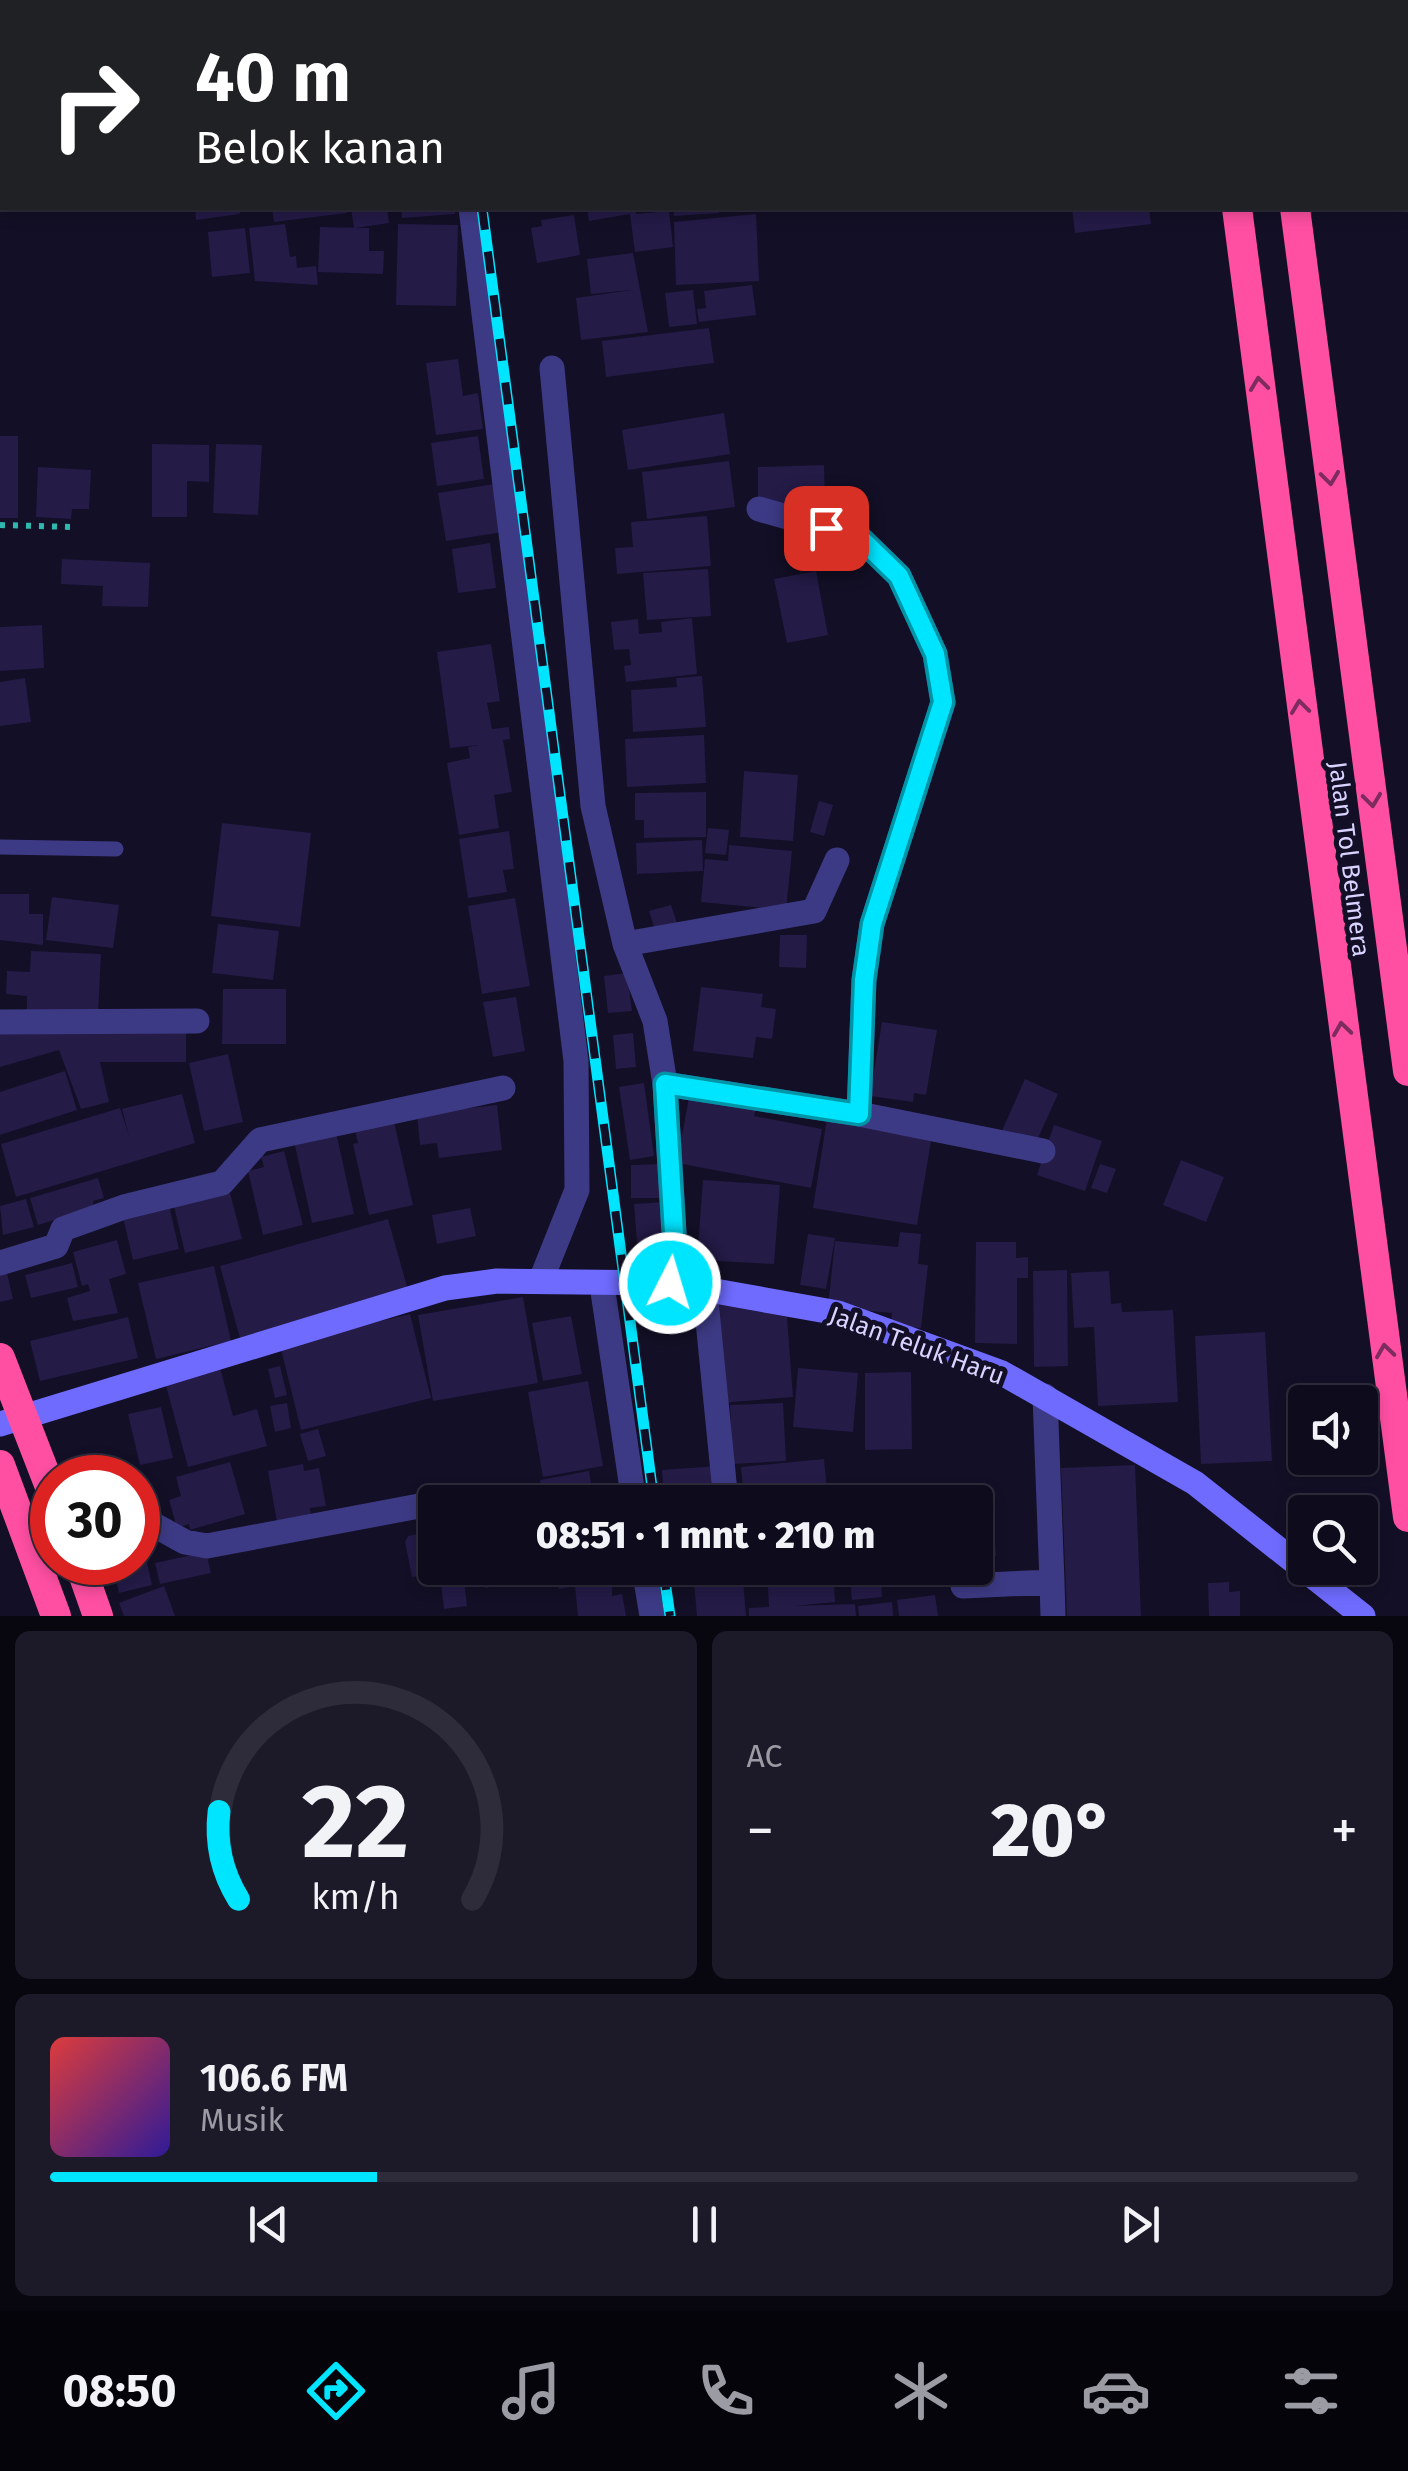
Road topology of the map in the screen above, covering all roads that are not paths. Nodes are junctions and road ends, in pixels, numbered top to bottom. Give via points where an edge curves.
1 (471, 210) edge
2 (1237, 210) edge
3 (1295, 210) edge
4 (552, 368) dead end
5 (758, 509) dead end
6 (0, 847) edge
7 (116, 849) dead end
8 (837, 860) dead end
9 (625, 944) junction
10 (197, 1021) dead end
11 (0, 1022) edge
12 (1408, 1071) edge
13 (665, 1084) junction
14 (503, 1088) dead end
15 (859, 1114) junction
16 (1043, 1151) dead end
17 (0, 1263) edge
18 (541, 1280) junction
19 (670, 1283) junction
20 (602, 1284) junction
21 (705, 1291) junction
22 (0, 1358) edge
23 (1044, 1396) junction
24 (12, 1419) edge
25 (32, 1455) edge
26 (0, 1465) edge
27 (632, 1485) edge
28 (724, 1485) edge
29 (418, 1506) edge
30 (1408, 1517) edge
31 (160, 1528) edge
32 (1052, 1582) junction
33 (81, 1585) edge
34 (647, 1585) edge
35 (963, 1586) dead end
36 (1338, 1608) edge
37 (83, 1612) edge
38 (652, 1616) edge
39 (1053, 1616) edge
40 (1363, 1616) edge

1 - 18 street via 576,1060 577,1190
30 -> 2 highway, Jalan Tol Belmera
3 -> 12 highway, Jalan Tol Belmera
4 - 9 street via 593,806
5 - 15 street via 860,538 899,576 935,654 943,702 872,924
6 - 7 lane
8 - 9 street via 814,912
9 - 13 street via 655,1021
10 - 11 street
13 - 15 street
13 - 19 street via 674,1233
14 - 17 street via 260,1140 222,1183 124,1207 62,1230 56,1246
15 - 16 street
18 - 20 street, Jalan Teluk Haru
18 - 24 street, Jalan Teluk Haru via 446,1288
19 - 20 street, Jalan Teluk Haru
19 - 21 street, Jalan Teluk Haru
20 - 27 street
21 - 23 street, Jalan Teluk Haru via 838,1313
21 - 28 street
22 - 24 highway
23 - 32 street
23 - 36 street, Jalan Teluk Haru via 1195,1483
24 - 25 highway
26 - 37 highway
29 - 31 street via 207,1546
32 - 35 street
32 - 39 street
33 - 37 highway
34 - 38 street
36 - 40 street, Jalan Teluk Haru

